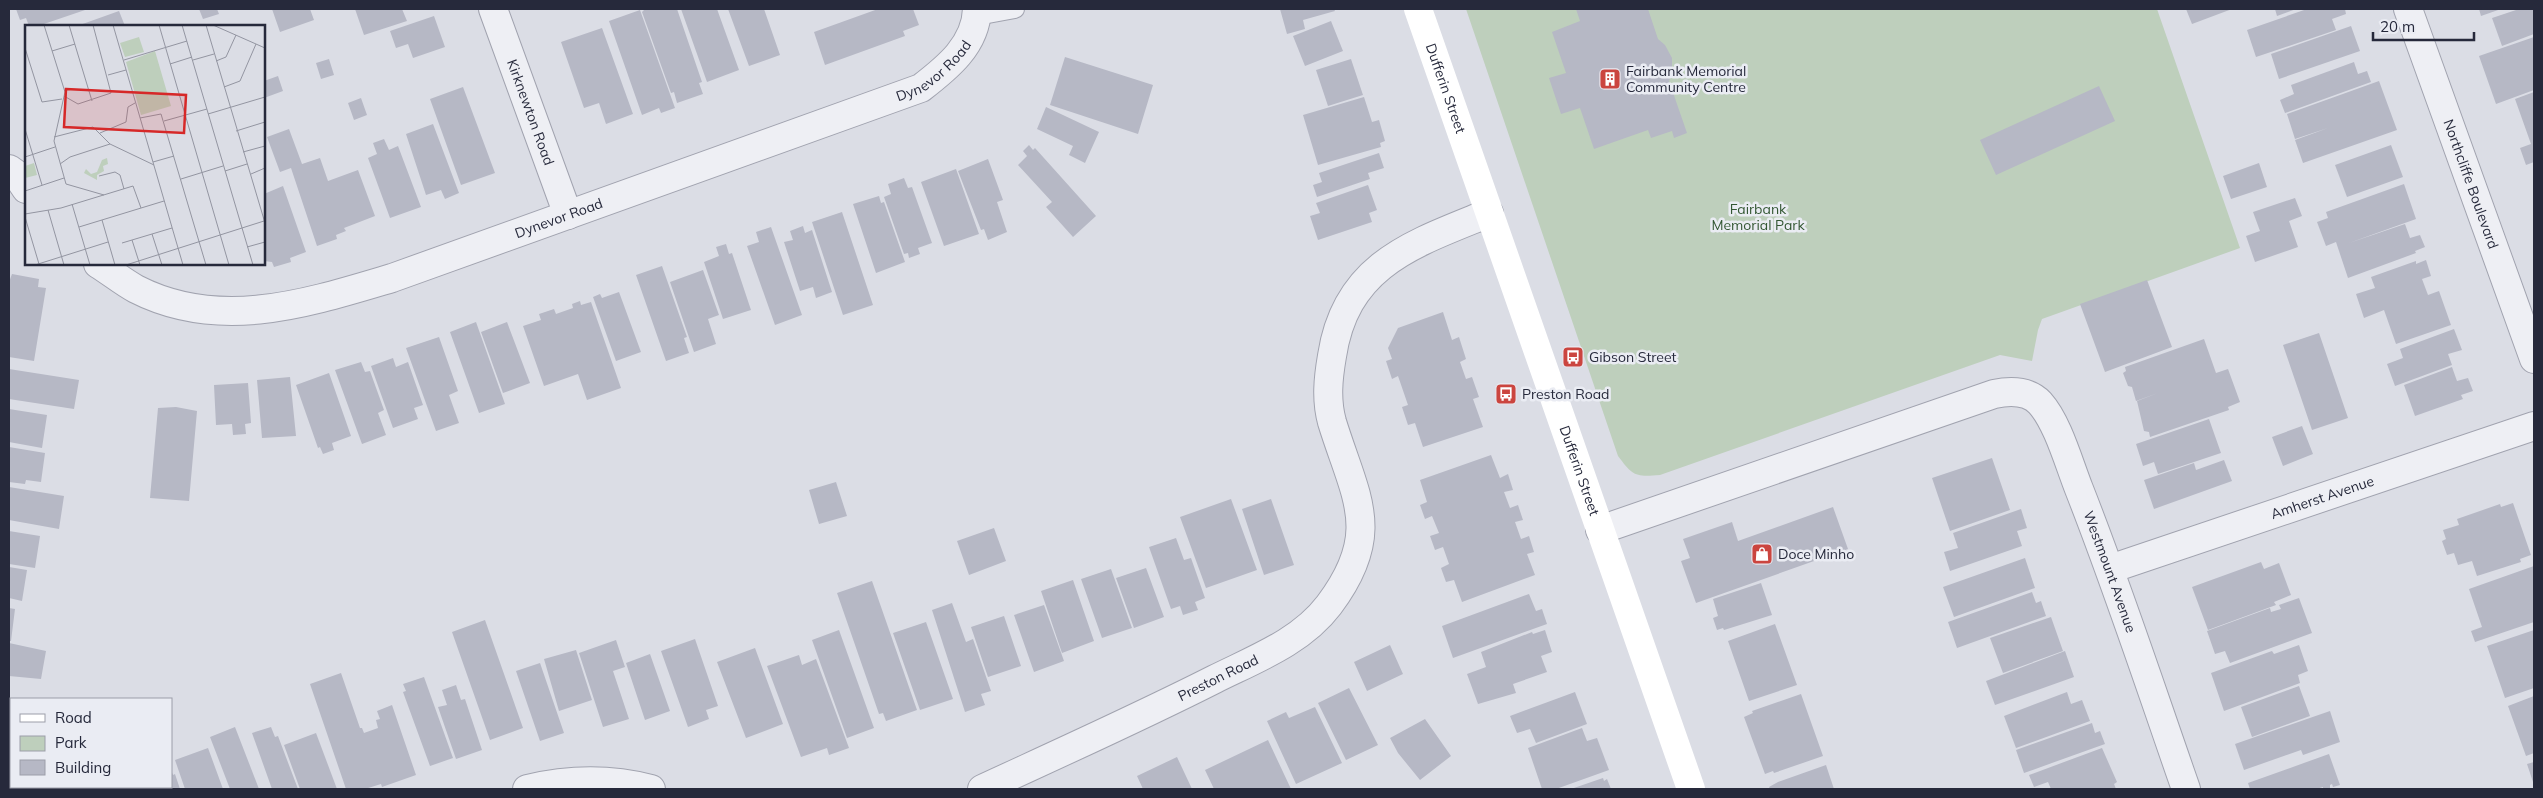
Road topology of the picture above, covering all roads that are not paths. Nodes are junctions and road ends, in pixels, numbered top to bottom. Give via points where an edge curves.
1 (493, 9) edge
2 (1015, 9) edge
3 (1418, 9) edge
4 (2408, 9) edge
5 (977, 12) edge
6 (9, 169) edge
7 (25, 188) edge
8 (1488, 213) junction
9 (568, 215) junction
10 (99, 265) edge
11 (2534, 359) edge
12 (2534, 426) edge
13 (1600, 530) junction
14 (2110, 569) junction
15 (527, 789) edge
16 (651, 789) edge
17 (982, 789) edge
18 (1691, 789) edge
19 (2186, 789) edge

1 - 9 street, Kirknewton Road
2 - 5 lane
3 - 8 main road, Dufferin Street
4 - 11 street, Northcliffe Boulevard
5 - 9 street, Dynevor Road via 964,49 946,69 921,88
6 - 7 street
8 - 13 main road, Dufferin Street
8 - 17 street, Preston Road via 1394,255 1360,287 1341,322 1330,365 1329,404 1356,490 1361,517 1359,543 1352,566 1328,606 1309,627 1289,641
9 - 10 street, Dynevor Road via 392,278 278,308 206,311 166,302 135,289
12 - 14 street, Amherst Avenue
13 - 14 street, Westmount Avenue via 2008,391 2022,393 2040,402 2048,414
13 - 18 main road, Dufferin Street
14 - 19 street, Westmount Avenue
15 - 16 street via 588,780 624,782

